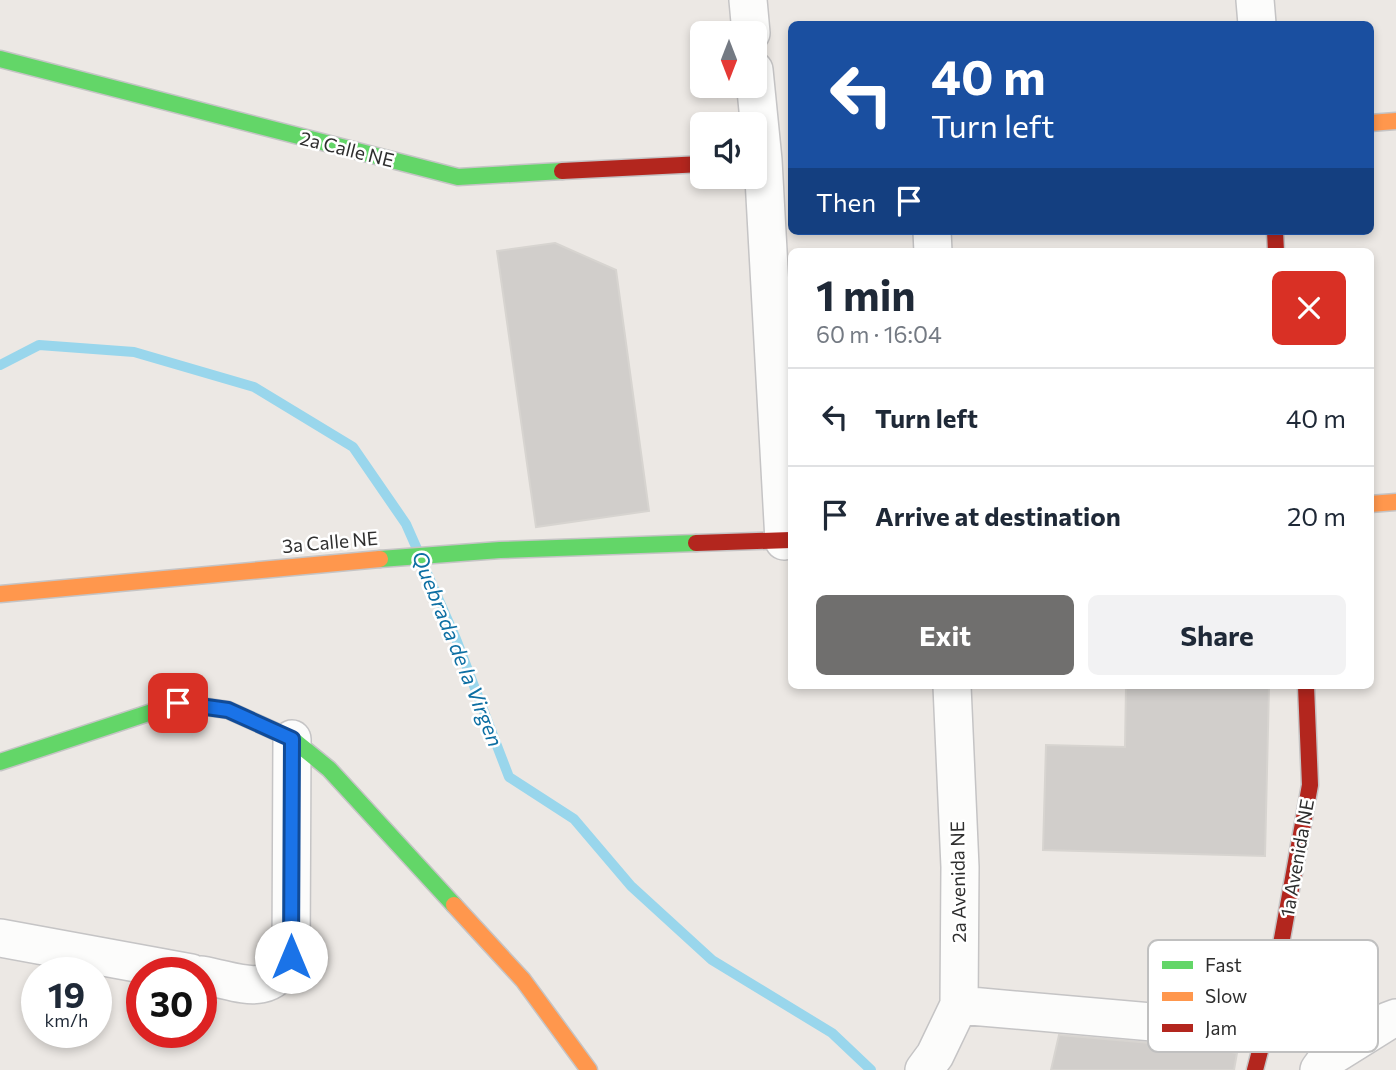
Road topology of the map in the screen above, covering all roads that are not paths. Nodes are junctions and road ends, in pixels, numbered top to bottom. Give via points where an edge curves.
1 (748, 0) edge
2 (1255, 0) edge
3 (750, 21) edge
4 (1257, 21) edge
5 (0, 60) edge
6 (759, 98) edge
7 (1396, 121) edge
8 (1374, 123) edge
9 (769, 160) edge
10 (690, 165) edge
11 (1396, 502) edge
12 (1374, 505) edge
13 (788, 540) edge
14 (0, 594) edge
15 (953, 689) edge
16 (1306, 689) edge
17 (292, 739) junction
18 (0, 762) edge
19 (0, 938) edge
20 (1282, 940) edge
21 (126, 961) edge
22 (217, 978) edge
23 (959, 1005) junction
24 (1396, 1018) edge
25 (1148, 1022) edge
26 (1378, 1027) edge
27 (1260, 1052) edge
28 (1338, 1052) edge
29 (930, 1063) edge
30 (589, 1070) edge
31 (1255, 1070) edge
32 (1319, 1070) edge

1 - 3 street
2 - 4 street
5 - 10 street, 2a Calle NE via 457,177
6 - 9 street
7 - 8 street
9 - 13 street
11 - 12 street
13 - 14 street, 3a Calle NE via 398,556
15 - 23 street, 2a Avenida NE via 960,867
16 - 20 street, 1a Avenida NE via 1310,785
17 - 18 street via 228,710 178,703
17 - 22 street via 291,957 274,981 261,986
17 - 30 street via 329,769 523,979
19 - 21 street
23 - 25 street
23 - 29 street, 2a Avenida NE
24 - 26 street
27 - 31 street, 1a Avenida NE
28 - 32 street

